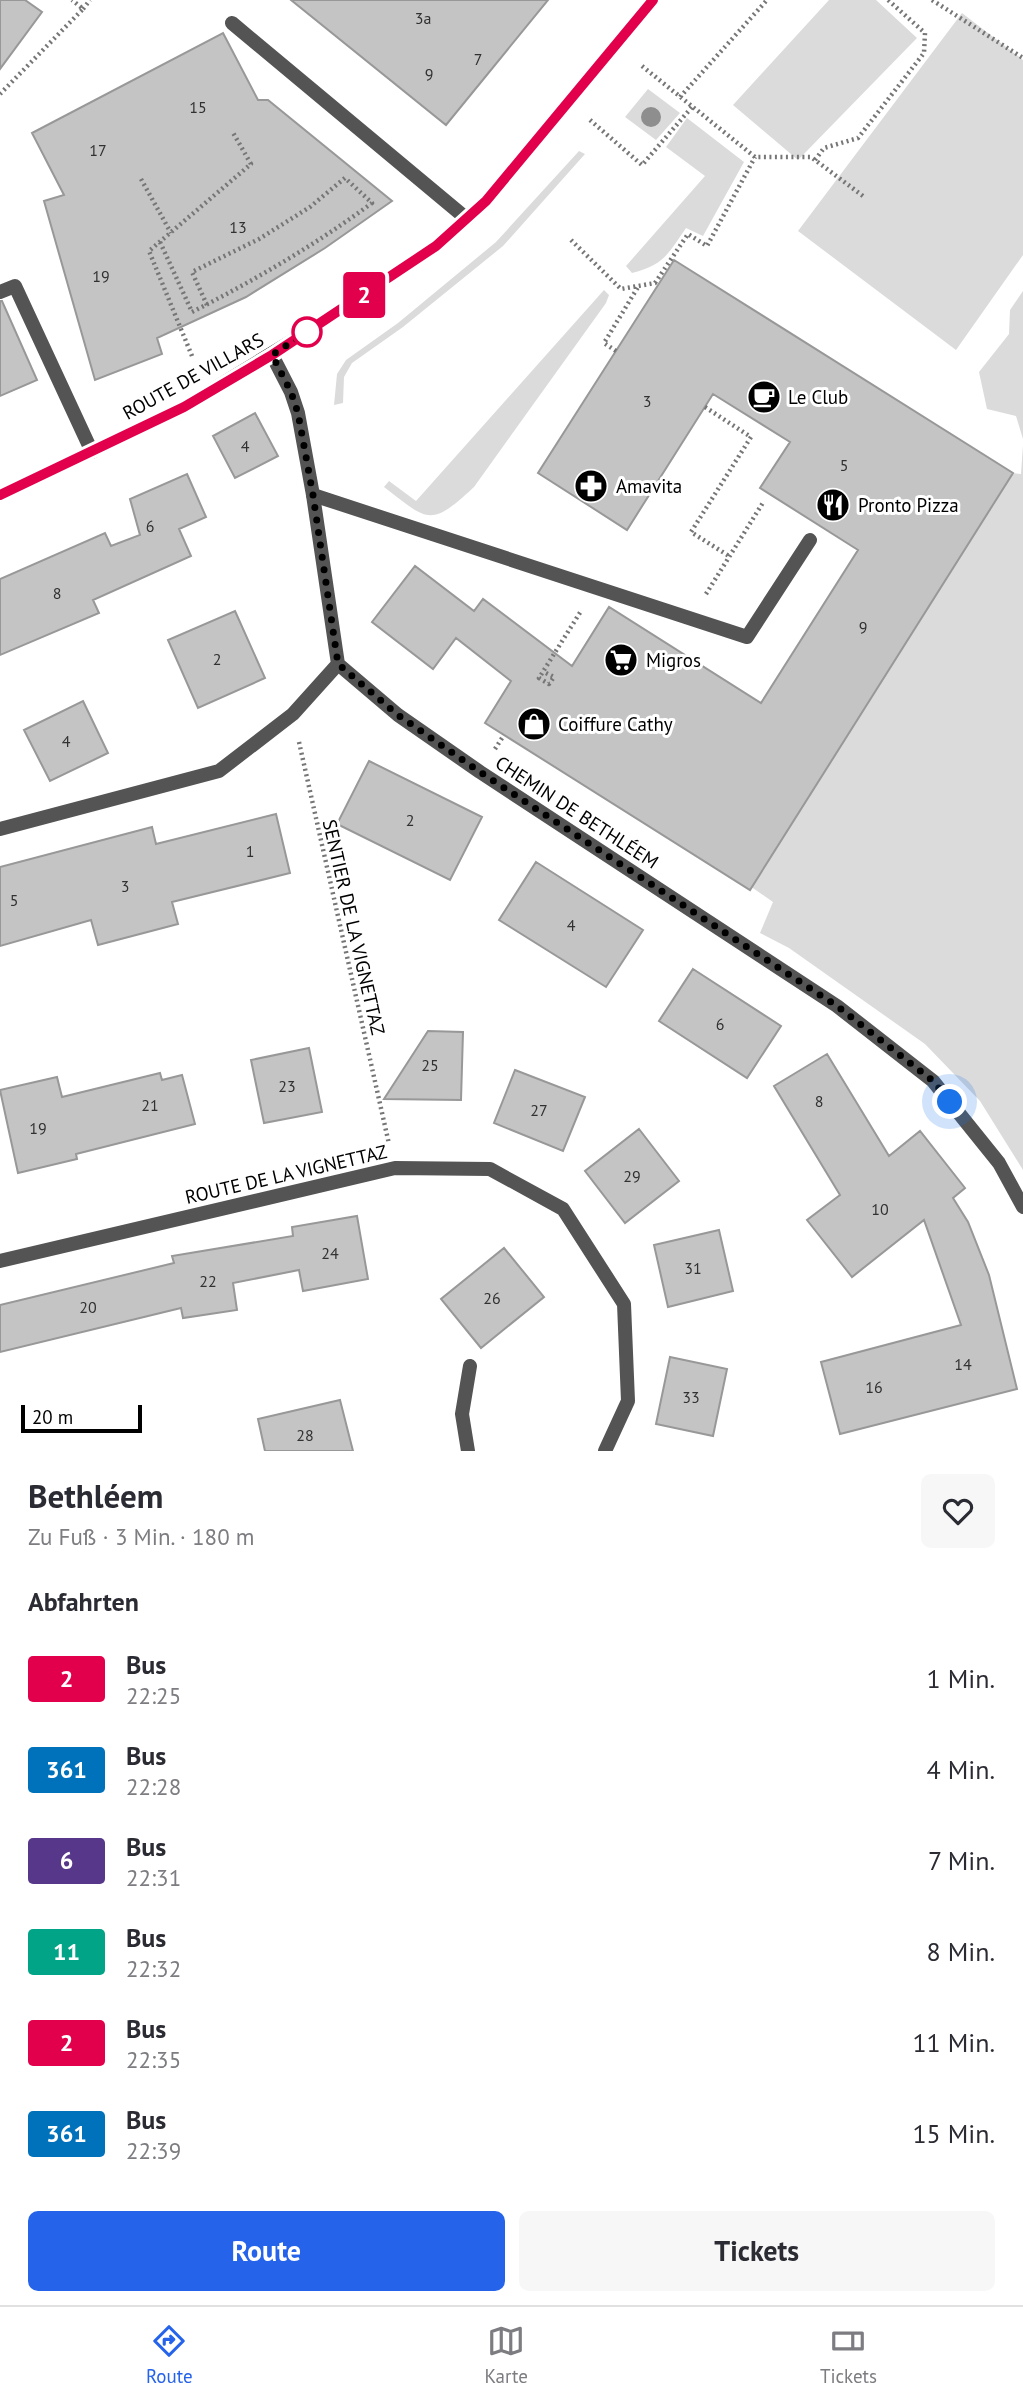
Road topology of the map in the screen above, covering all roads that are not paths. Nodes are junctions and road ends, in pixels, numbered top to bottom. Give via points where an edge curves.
1 (653, 0) edge
2 (232, 23) dead end
3 (467, 219) junction
4 (0, 292) edge
5 (272, 355) junction
6 (92, 452) junction
7 (0, 495) edge
8 (313, 495) junction
9 (810, 540) dead end
10 (338, 664) junction
11 (0, 829) edge
12 (1023, 1207) edge
13 (0, 1261) edge
14 (470, 1366) dead end
15 (468, 1451) edge
16 (605, 1451) edge

1 - 3 main road, ROUTE DE VILLARS
2 - 3 street
3 - 5 main road, ROUTE DE VILLARS via 436,246
4 - 6 street via 15,286
5 - 6 main road, ROUTE DE VILLARS via 184,407
5 - 8 street via 296,405
6 - 7 main road, ROUTE DE VILLARS
8 - 9 street via 747,637
8 - 10 street
10 - 11 street via 293,714 219,771
10 - 12 street, CHEMIN DE BETHLÉEM via 398,715 837,1006 933,1081 999,1163
13 - 16 street, ROUTE DE LA VIGNETTAZ via 395,1168 490,1169 563,1209 624,1304 628,1401
14 - 15 street via 462,1414

